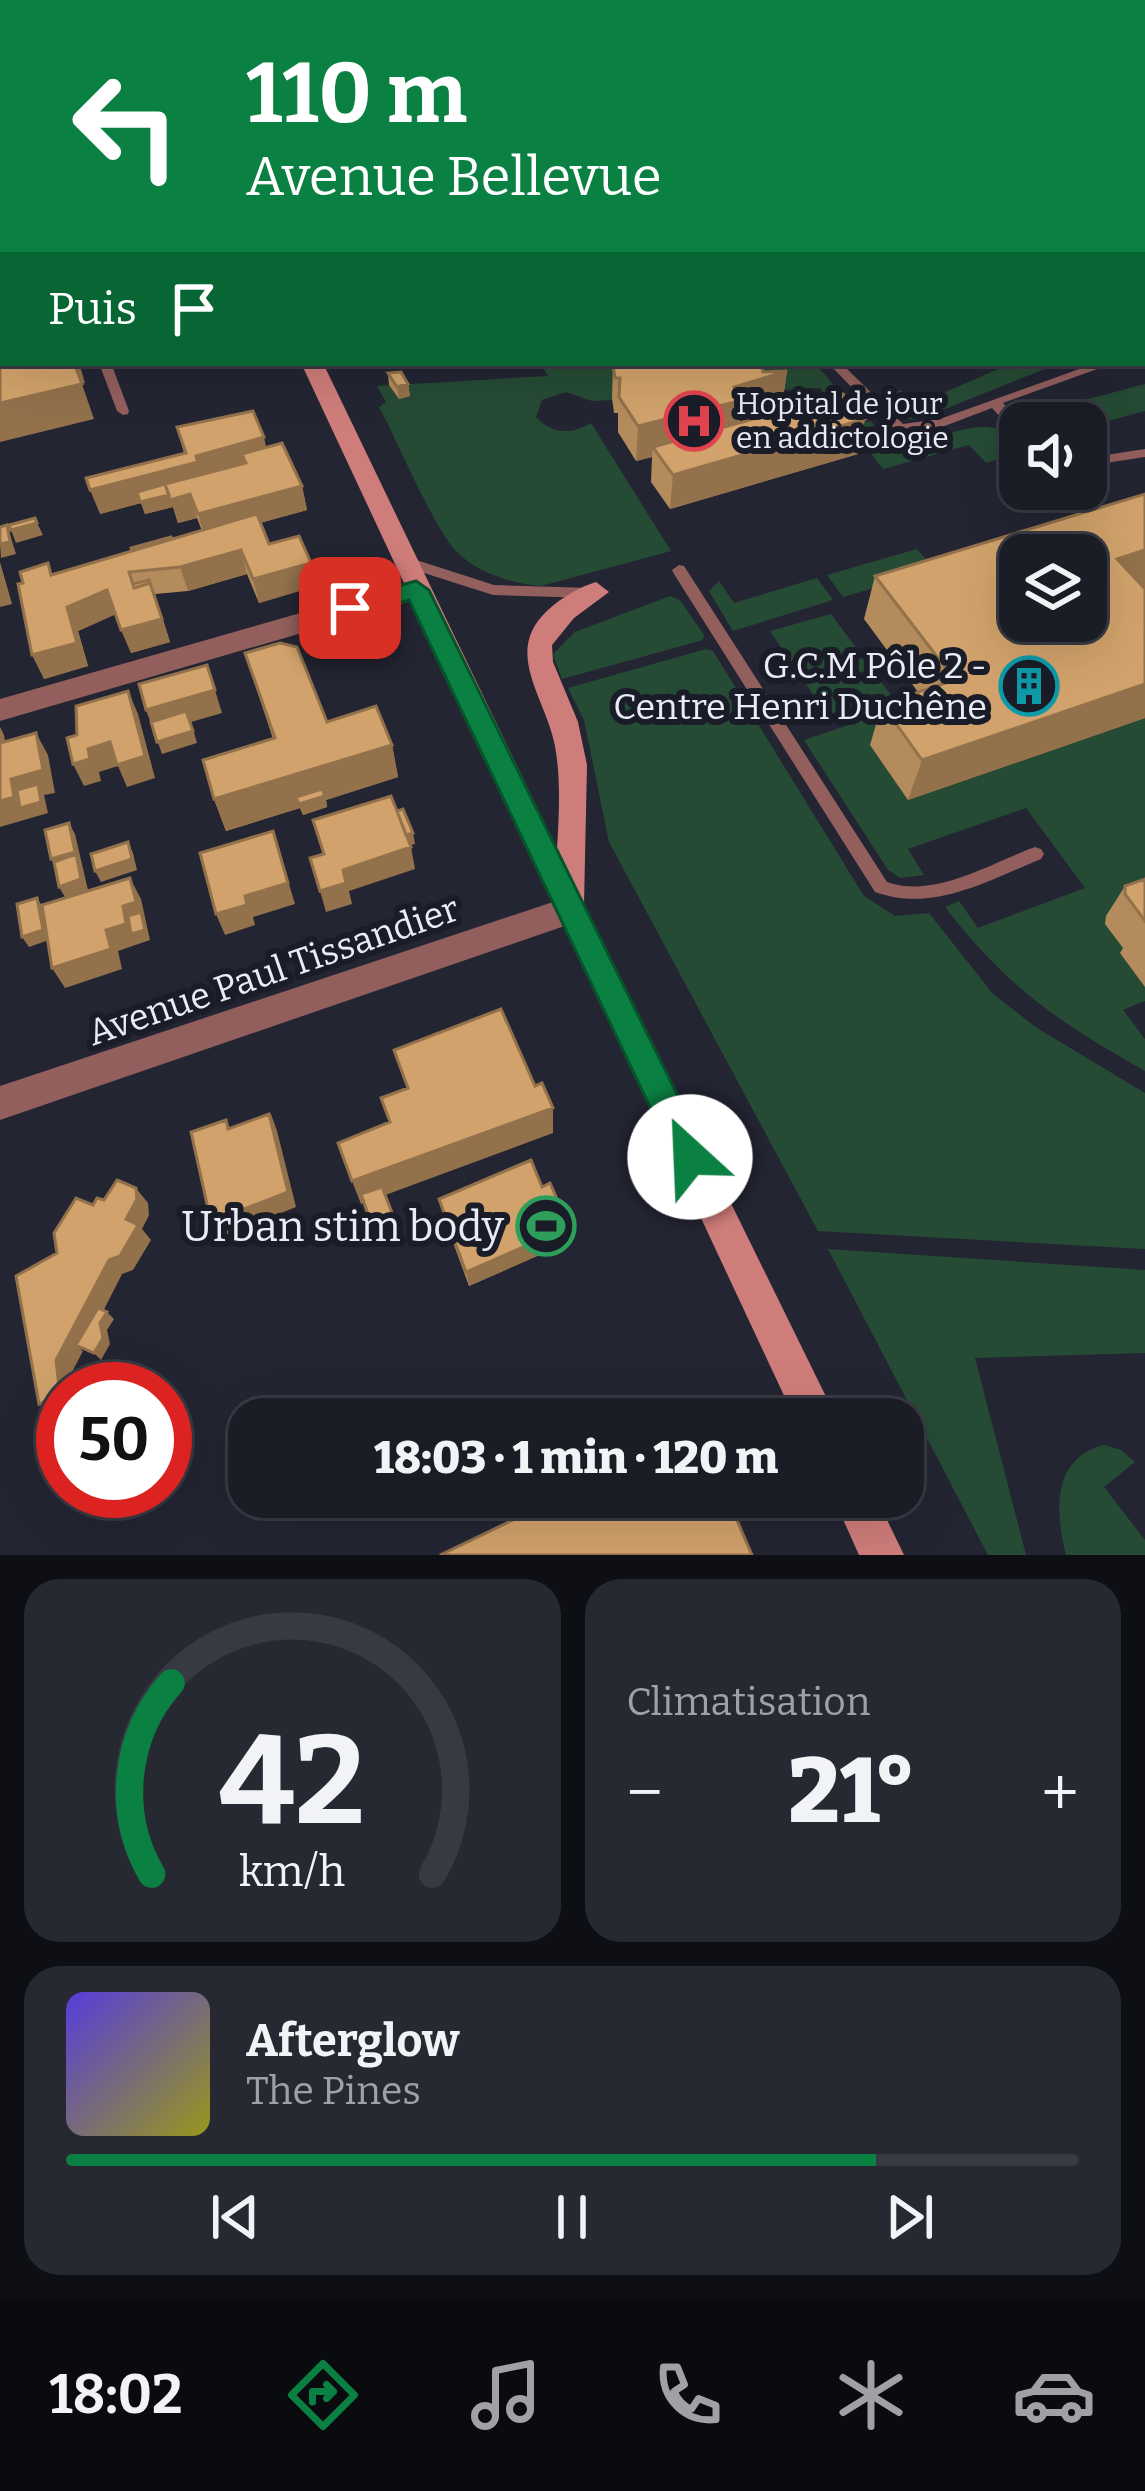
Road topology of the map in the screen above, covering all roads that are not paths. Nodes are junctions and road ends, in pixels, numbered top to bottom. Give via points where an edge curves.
1 (106, 366) edge
2 (313, 366) edge
3 (837, 366) edge
4 (1099, 366) edge
5 (994, 402) junction
6 (999, 407) edge
7 (122, 411) dead end
8 (1145, 453) edge
9 (1107, 459) edge
10 (402, 560) junction
11 (680, 570) dead end
12 (416, 590) junction
13 (596, 592) joint
14 (0, 710) edge
15 (1035, 854) dead end
16 (571, 910) junction
17 (0, 1103) edge
18 (806, 1398) edge
19 (864, 1518) edge
20 (882, 1555) edge

1 - 7 lane
2 - 10 main road
3 - 5 lane via 900,429 943,423
4 - 5 lane
5 - 6 lane
8 - 9 lane
10 - 12 main road
10 - 13 lane via 494,590
11 - 15 lane via 881,887 896,896 927,894
12 - 14 street
12 - 16 main road
13 - 16 main road via 548,625 538,654 570,745
16 - 17 street, Avenue Paul Tissandier
16 - 18 main road
19 - 20 main road

